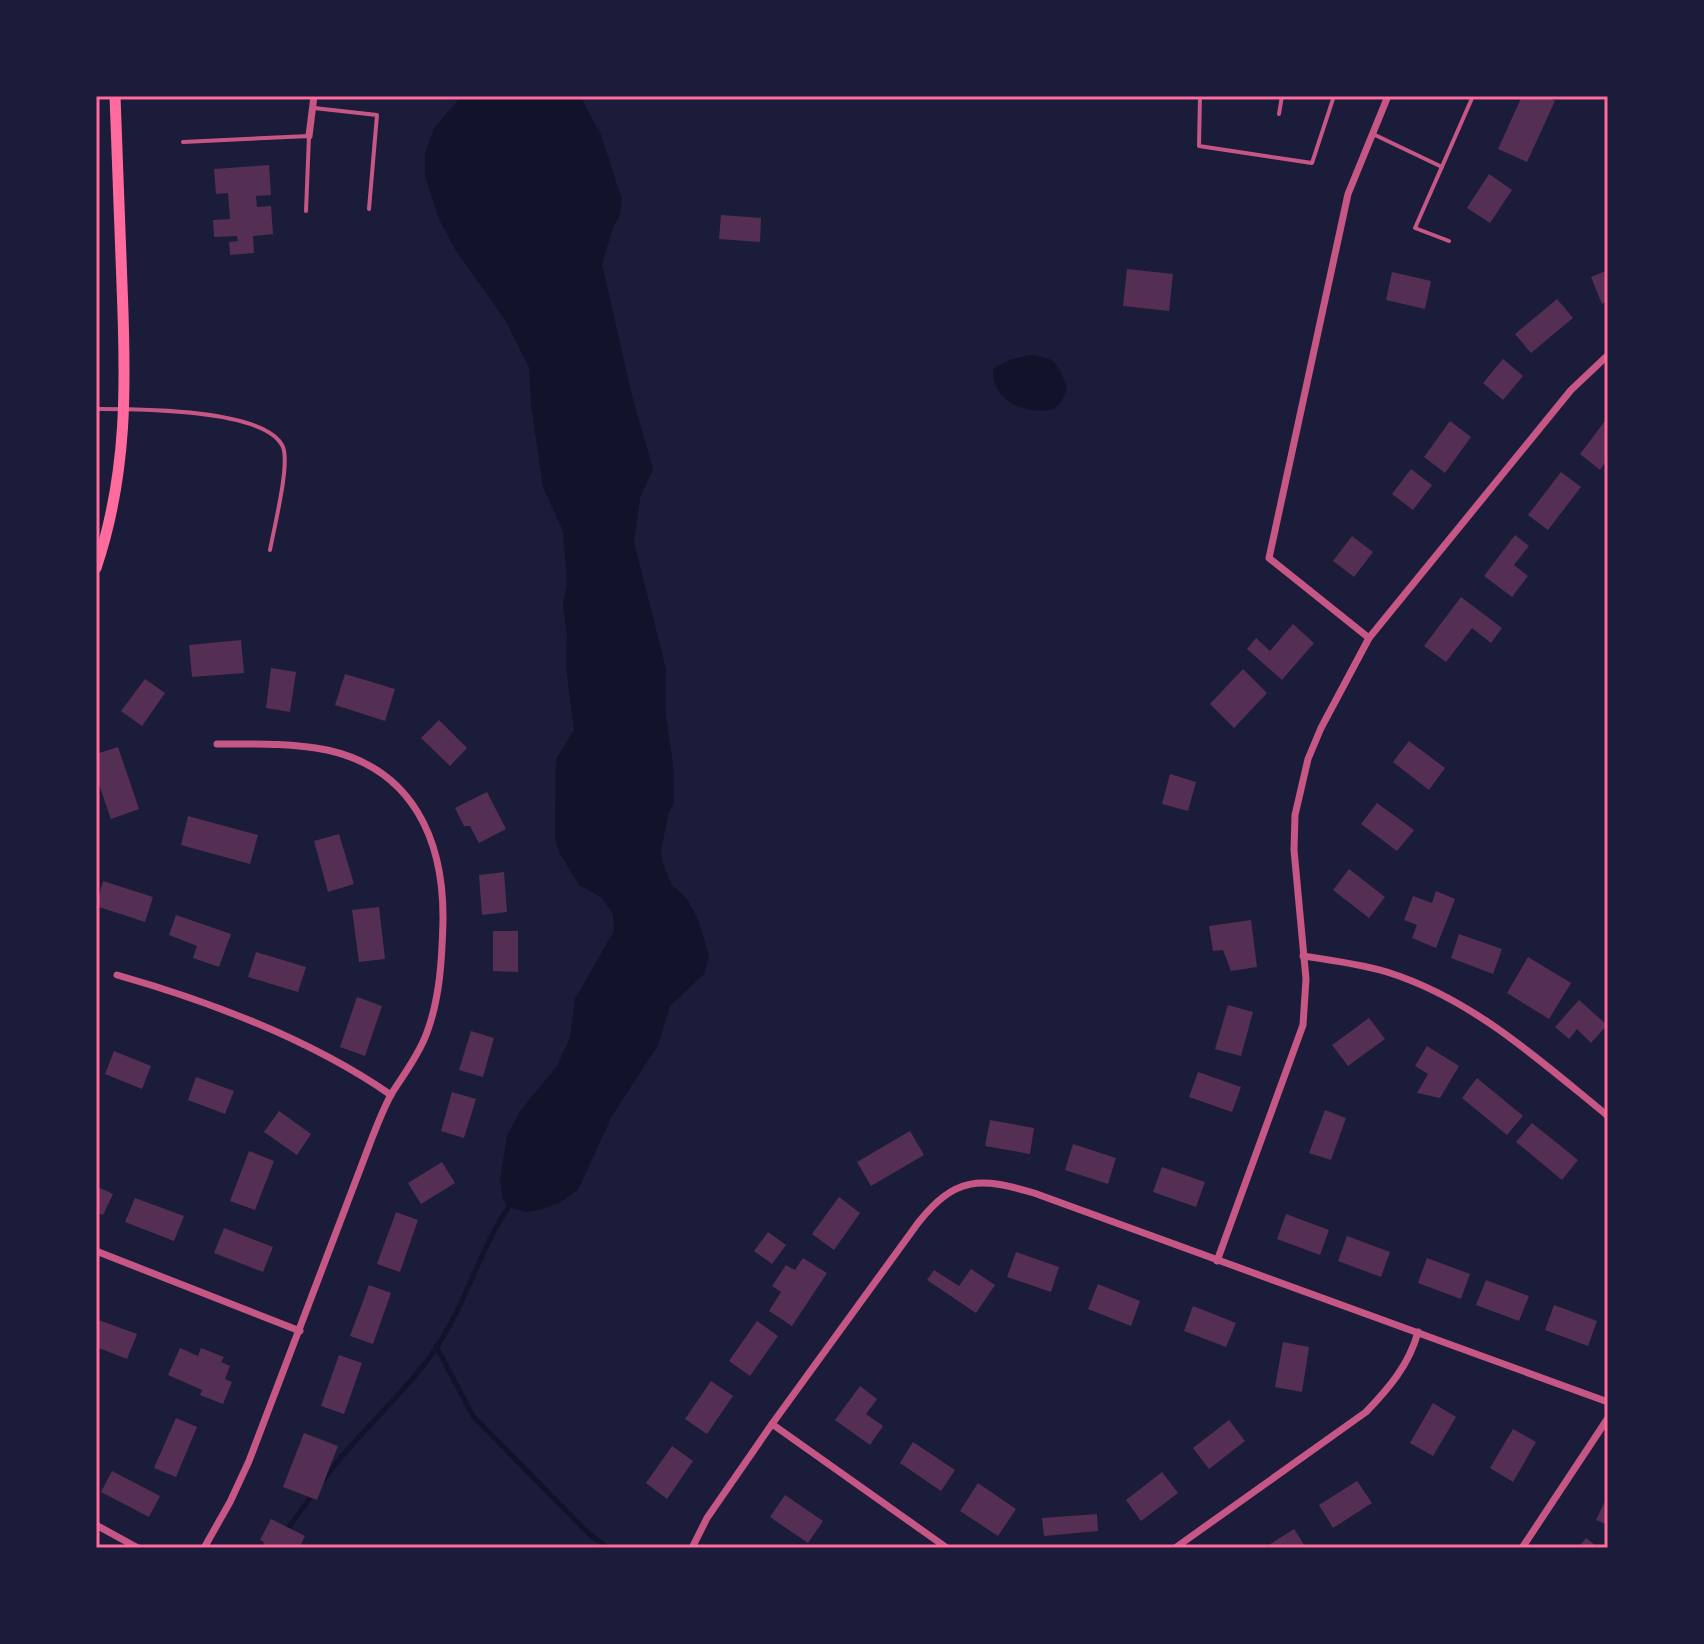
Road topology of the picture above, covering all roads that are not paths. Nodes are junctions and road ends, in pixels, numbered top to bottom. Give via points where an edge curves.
1 (115, 96) edge
2 (314, 96) edge
3 (1200, 96) edge
4 (1282, 96) edge
5 (1334, 96) edge
6 (1388, 96) edge
7 (1473, 96) edge
8 (313, 108) junction
9 (1279, 114) dead end
10 (1373, 134) junction
11 (309, 136) junction
12 (183, 142) dead end
13 (1442, 167) junction
14 (369, 209) dead end
15 (306, 211) dead end
16 (1449, 241) dead end
17 (1608, 355) edge
18 (96, 409) edge
19 (125, 409) junction
20 (270, 550) dead end
21 (96, 568) edge
22 (1369, 638) junction
23 (217, 744) dead end
24 (1303, 956) junction
25 (117, 975) dead end
26 (391, 1095) junction
27 (1608, 1116) edge
28 (96, 1251) edge
29 (1217, 1261) junction
30 (300, 1331) junction
31 (1418, 1332) junction
32 (1608, 1402) edge
33 (1608, 1418) edge
34 (772, 1424) junction
35 (96, 1525) edge
36 (138, 1548) edge
37 (204, 1548) edge
38 (692, 1548) edge
39 (947, 1548) edge
40 (1175, 1548) edge
41 (1522, 1548) edge

1 - 19 main road
2 - 8 street
3 - 5 lane via 1199,146 1312,163
4 - 9 lane
6 - 10 street
7 - 13 lane
8 - 11 street
8 - 14 lane via 377,115
10 - 13 lane
10 - 22 street via 1348,194 1269,558
11 - 12 lane
11 - 15 lane
13 - 16 lane via 1415,228
17 - 22 street via 1571,390
18 - 19 lane
19 - 20 lane via 233,418 266,429 282,445 285,464
19 - 21 main road via 121,460
22 - 24 street via 1321,728 1299,793 1294,850
23 - 26 street via 280,744 349,756 388,779 418,812 428,832 443,891 442,963 426,1034
24 - 27 street via 1387,972 1450,999 1500,1028
24 - 29 street via 1303,1025
25 - 26 street via 170,990 316,1051
26 - 30 street
28 - 30 street
29 - 31 street
29 - 34 street via 1034,1193 993,1182 968,1183 931,1207
30 - 37 street via 249,1461
31 - 32 street
31 - 40 street via 1409,1359 1366,1412
33 - 41 street
34 - 38 street
34 - 39 street
35 - 36 street

